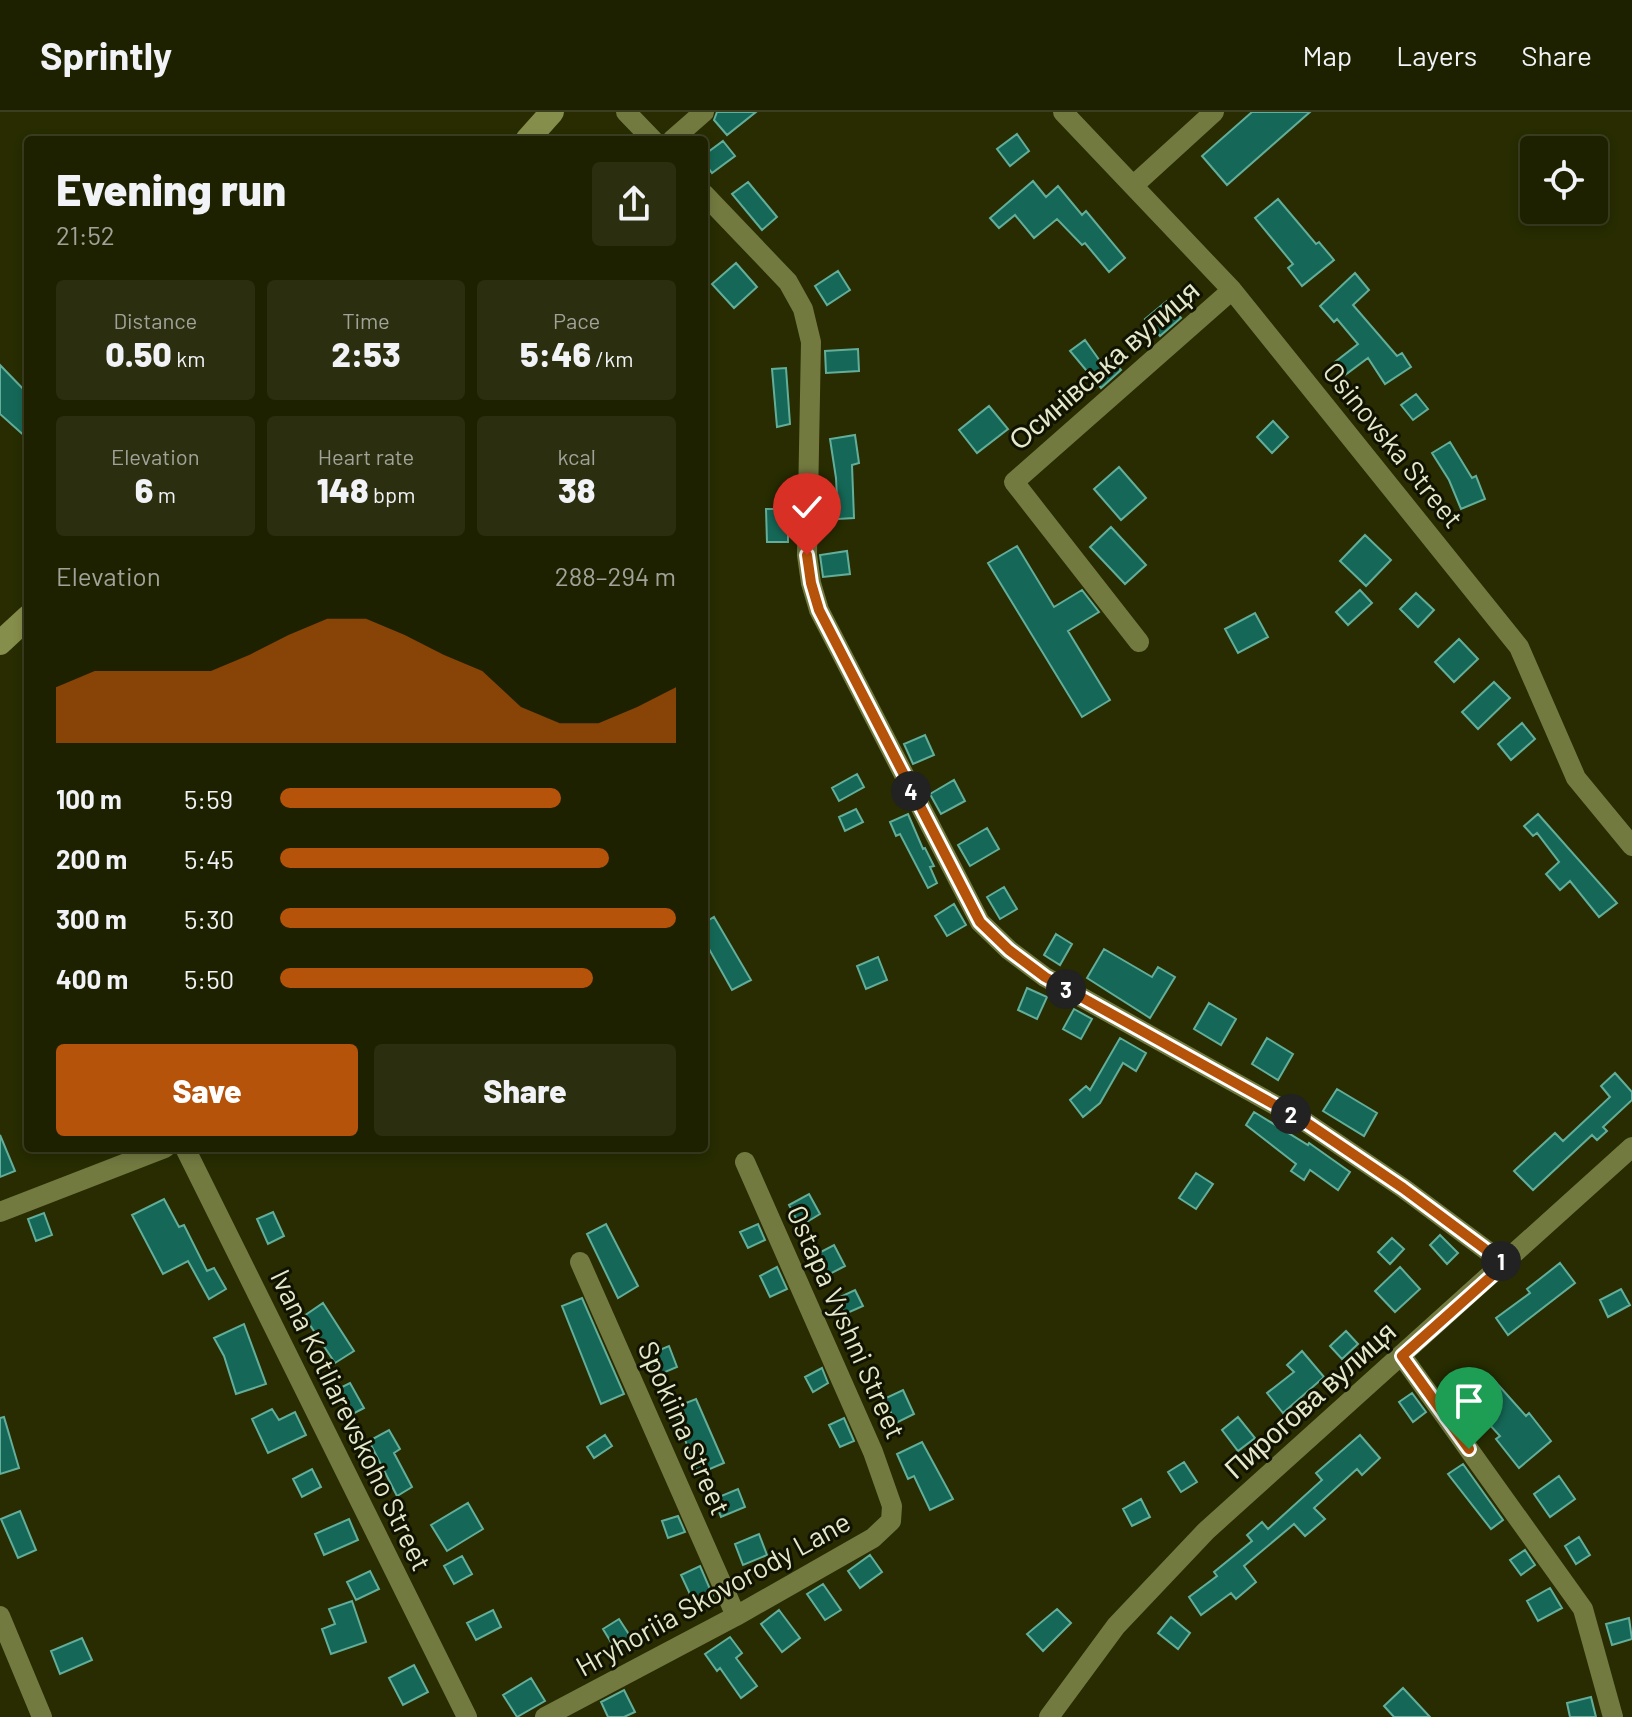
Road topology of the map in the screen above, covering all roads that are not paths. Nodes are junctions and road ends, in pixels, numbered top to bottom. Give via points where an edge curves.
1 (552, 112) edge
2 (626, 112) edge
3 (704, 112) edge
4 (1063, 112) edge
5 (1214, 112) edge
6 (531, 136) edge
7 (649, 136) edge
8 (677, 136) edge
9 (1134, 185) junction
10 (708, 198) edge
11 (1232, 290) junction
12 (24, 621) edge
13 (1139, 642) dead end
14 (0, 643) edge
15 (1632, 846) edge
16 (1632, 1147) edge
17 (155, 1152) edge
18 (187, 1152) edge
19 (745, 1162) dead end
20 (0, 1212) edge
21 (580, 1262) dead end
22 (1505, 1264) junction
23 (1402, 1356) junction
24 (892, 1506) joint
25 (0, 1616) edge
26 (736, 1616) junction
27 (42, 1717) edge
28 (467, 1717) edge
29 (545, 1717) edge
30 (1049, 1717) edge
31 (1613, 1717) edge

1 - 6 main road
2 - 7 street
3 - 8 street
4 - 9 street, Osinovska Street
5 - 9 street
9 - 11 street, Osinovska Street
10 - 22 street via 788,282 803,309 811,342 811,583 819,610 980,922 1045,977 1304,1121
11 - 13 street, Осинівська вулиця via 1014,482
11 - 15 street, Osinovska Street via 1519,647 1576,778
12 - 14 main road
16 - 22 street, Пирогова вулиця
17 - 20 street
18 - 28 street, Ivana Kotliarevskoho Street
19 - 24 street, Ostapa Vyshni Street
21 - 26 street, Spokiina Street
22 - 23 street, Пирогова вулиця
23 - 30 street, Пирогова вулиця via 1206,1531 1116,1626
23 - 31 street via 1583,1609
24 - 26 street, Hryhoriia Skovorody Lane via 891,1521 873,1538
25 - 27 street
26 - 29 street, Hryhoriia Skovorody Lane

